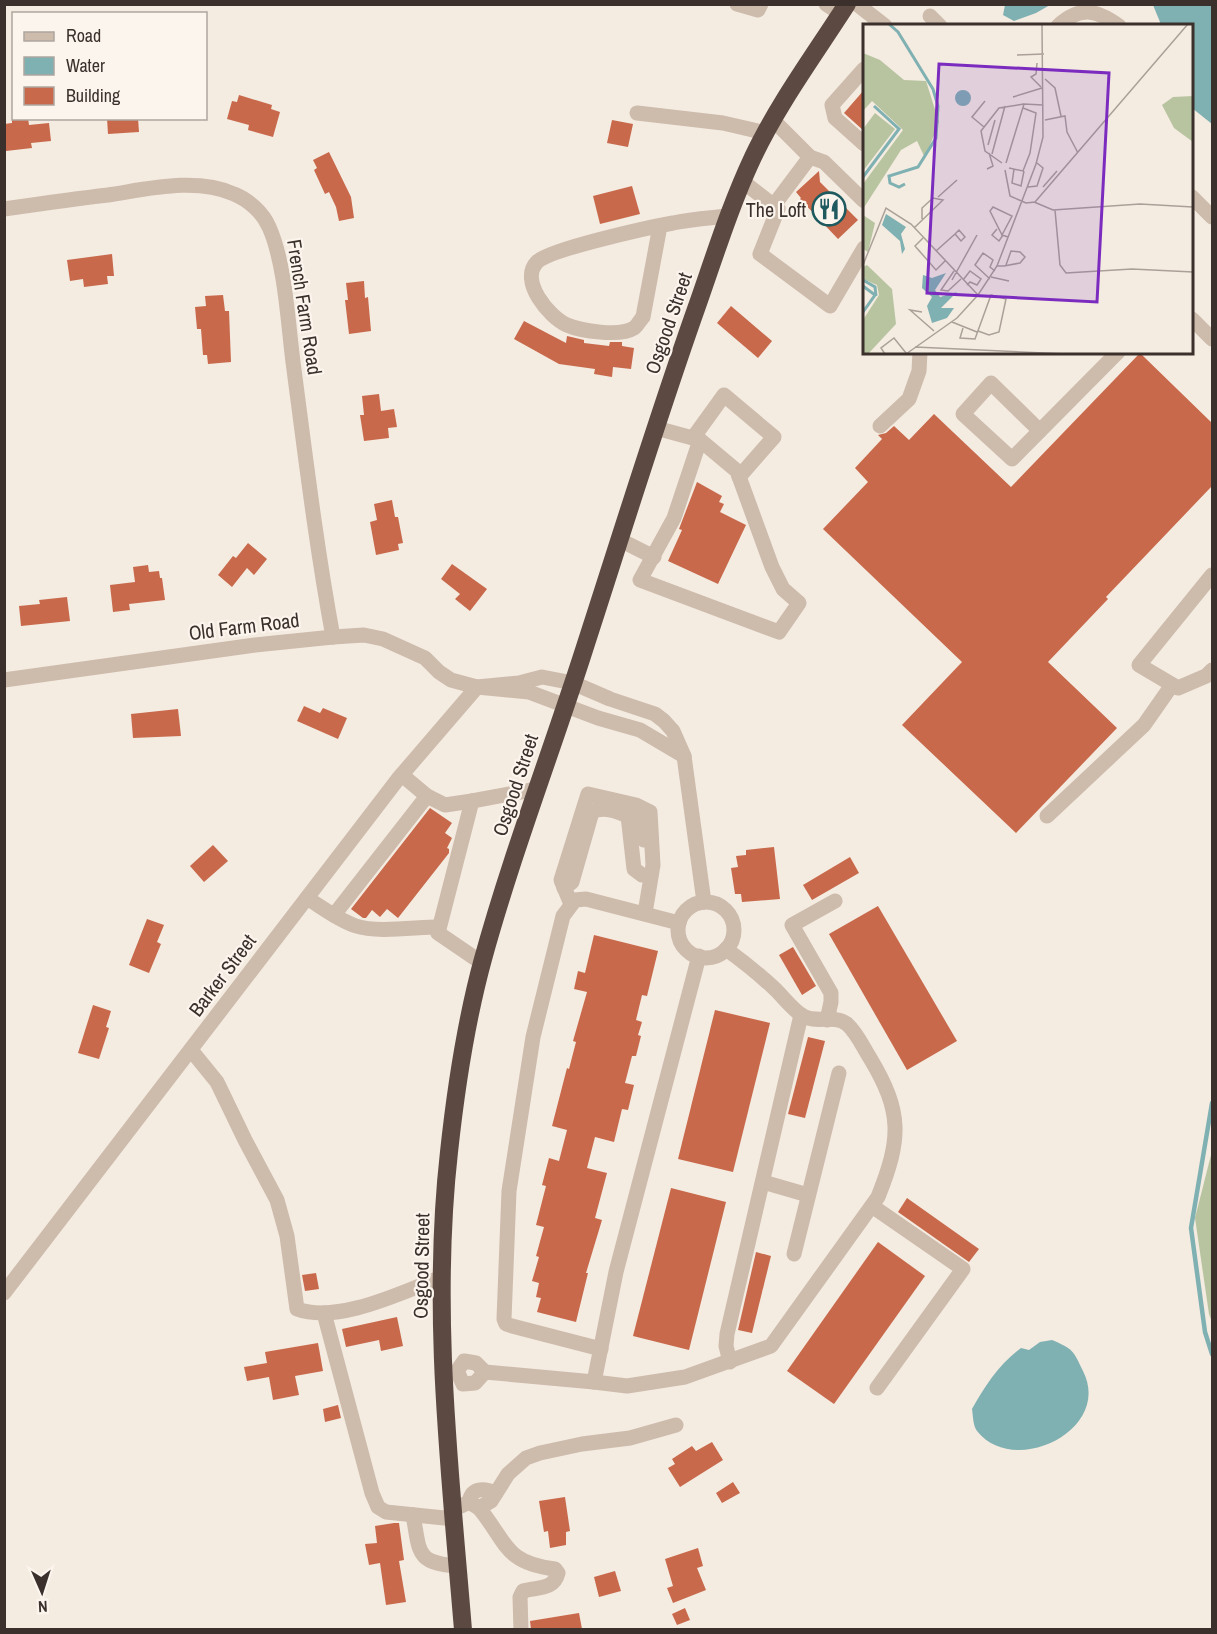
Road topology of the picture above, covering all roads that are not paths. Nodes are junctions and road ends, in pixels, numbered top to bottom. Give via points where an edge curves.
1 (737, 4) edge
2 (761, 4) edge
3 (843, 7) edge
4 (881, 24) edge
5 (1060, 24) edge
6 (1117, 24) edge
7 (863, 70) edge
8 (638, 113) dead end
9 (770, 127) junction
10 (863, 143) edge
11 (810, 157) junction
12 (742, 181) junction
13 (1193, 198) edge
14 (863, 200) edge
15 (774, 205) junction
16 (4, 209) edge
17 (728, 216) junction
18 (1212, 217) edge
19 (660, 226) junction
20 (863, 250) edge
21 (1193, 321) edge
22 (1212, 339) edge
23 (920, 354) edge
24 (1116, 354) edge
25 (880, 426) dead end
26 (656, 428) junction
27 (1040, 431) junction
28 (697, 439) junction
29 (739, 477) junction
30 (620, 540) junction
31 (654, 557) junction
32 (1212, 575) edge
33 (333, 636) junction
34 (1212, 670) edge
35 (4, 680) edge
36 (573, 683) junction
37 (1172, 685) junction
38 (477, 687) junction
39 (566, 705) junction
40 (684, 756) junction
41 (402, 775) junction
42 (537, 789) junction
43 (427, 796) junction
44 (472, 801) junction
45 (1047, 816) dead end
46 (564, 888) junction
47 (649, 895) junction
48 (307, 898) junction
49 (835, 901) dead end
50 (704, 902) junction
51 (571, 904) junction
52 (645, 913) junction
53 (334, 915) junction
54 (679, 923) junction
55 (439, 927) junction
56 (726, 949) junction
57 (699, 956) junction
58 (482, 963) junction
59 (801, 1015) junction
60 (827, 1020) junction
61 (191, 1050) junction
62 (839, 1073) dead end
63 (763, 1182) junction
64 (808, 1195) junction
65 (872, 1206) junction
66 (794, 1254) dead end
67 (442, 1277) junction
68 (4, 1293) edge
69 (324, 1313) junction
70 (601, 1350) junction
71 (730, 1362) junction
72 (450, 1371) junction
73 (594, 1382) junction
74 (877, 1388) dead end
75 (676, 1425) dead end
76 (464, 1510) junction
77 (413, 1515) junction
78 (458, 1566) junction
79 (463, 1629) edge
80 (521, 1629) edge

1 - 2 street via 758,10
3 - 4 street
3 - 9 highway, Osgood Street
5 - 6 street via 1083,11 1102,14
7 - 10 street via 832,105 835,118
8 - 9 street
9 - 11 street
9 - 12 highway, Osgood Street
11 - 14 street via 824,162
11 - 15 street
12 - 15 street
12 - 17 highway, Osgood Street
13 - 18 street
15 - 20 street via 778,208 760,254 830,306
16 - 33 street, French Farm Road via 201,186 234,193 250,202 269,225 277,247
17 - 19 street
17 - 26 highway, Osgood Street
19 - 19 street via 565,249 537,262 531,273 532,288 546,308 566,325 615,333 634,328 643,317
21 - 22 street
23 - 25 street via 919,371 909,399
24 - 27 street
26 - 28 street
26 - 30 highway, Osgood Street
27 - 27 street via 1012,459 963,414 991,383
28 - 29 street via 737,471
28 - 29 street via 723,395 774,437
28 - 31 street via 674,518
29 - 31 street via 772,567 783,589 799,603 779,632 640,580
30 - 31 street
30 - 36 highway, Osgood Street
32 - 37 street via 1139,665
33 - 35 street, Old Farm Road
33 - 38 street, Old Farm Road via 383,639 425,658 451,680
34 - 37 street via 1178,688
36 - 38 street via 542,677
36 - 39 highway, Osgood Street
36 - 40 street via 655,714 673,731
37 - 45 street via 1144,725
38 - 39 street via 529,692
38 - 41 street, Barker Street
39 - 40 street via 640,730
39 - 42 highway, Osgood Street
40 - 50 street
41 - 43 street
41 - 48 street, Barker Street
42 - 44 street
42 - 58 highway, Osgood Street
43 - 44 street via 445,805
43 - 53 street
44 - 55 street
46 - 47 street via 572,882 592,812 598,808 641,823 646,865 643,889
46 - 47 street via 561,880 588,794 650,812 653,865
46 - 51 street
47 - 52 street
48 - 53 street
48 - 61 street, Barker Street
49 - 60 street via 792,925 831,993
50 - 54 street via 689,907
50 - 56 street via 716,903 730,915 734,933
51 - 52 street via 586,899
51 - 70 street via 563,916 541,1004 521,1107 509,1191 504,1319 512,1326
52 - 54 street
53 - 55 street via 357,926
54 - 57 street via 680,941
55 - 58 street via 438,933
56 - 57 street via 710,957
56 - 59 street via 751,967
57 - 70 street via 616,1272
58 - 67 highway, Osgood Street via 468,1026 449,1154
59 - 60 street
59 - 63 street
60 - 65 street via 837,1019 855,1032 891,1099 896,1124 894,1152
61 - 68 street, Barker Street
61 - 69 street via 217,1082 277,1200 287,1236 297,1309
62 - 64 street
63 - 64 street
63 - 71 street via 727,1334
64 - 66 street
65 - 71 street via 771,1346
65 - 74 street via 963,1269
67 - 69 street via 373,1304
67 - 72 highway, Osgood Street
69 - 77 street via 378,1507 386,1512
70 - 73 street
71 - 73 street via 685,1377 627,1386
72 - 73 street via 463,1384 475,1383 485,1372
72 - 76 highway, Osgood Street
75 - 76 street via 630,1438 540,1453 517,1464 496,1492 476,1490
76 - 77 street
76 - 78 highway, Osgood Street
76 - 80 street via 517,1558 555,1569 558,1574 552,1585 523,1591
77 - 78 street via 419,1549 427,1560 437,1565
78 - 79 highway, Osgood Street

